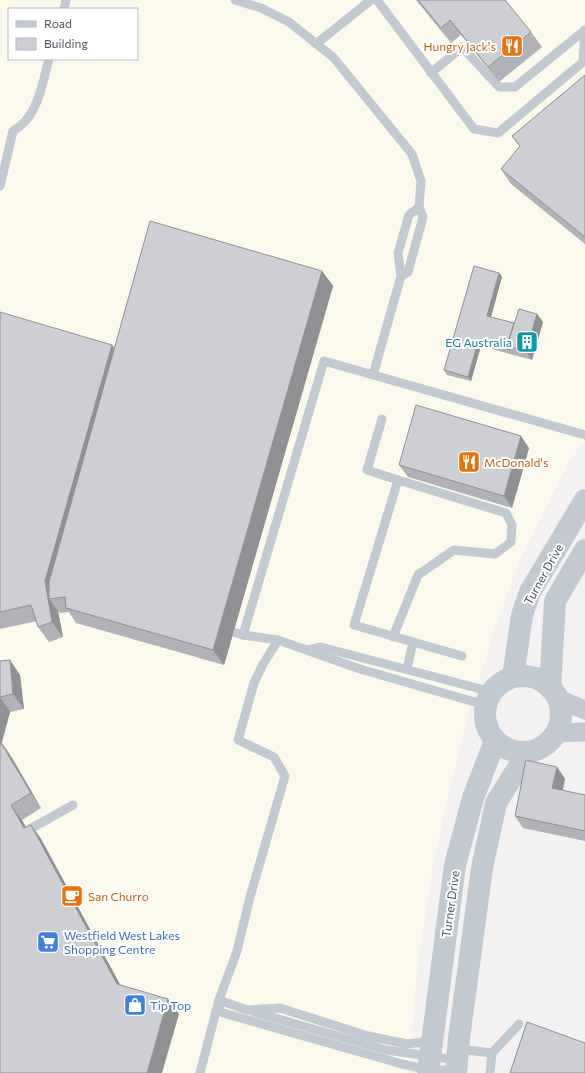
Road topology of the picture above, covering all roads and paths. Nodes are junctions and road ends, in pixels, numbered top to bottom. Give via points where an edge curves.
1 (235, 0) edge
2 (371, 0) edge
3 (377, 0) edge
4 (316, 44) junction
5 (49, 60) edge
6 (431, 73) junction
7 (0, 186) edge
8 (419, 206) junction
9 (401, 276) junction
10 (374, 375) junction
11 (382, 419) dead end
12 (585, 435) edge
13 (398, 480) junction
14 (585, 500) edge
15 (585, 550) edge
16 (213, 626) edge
17 (243, 635) junction
18 (393, 637) junction
19 (278, 640) junction
20 (413, 642) junction
21 (306, 650) junction
22 (462, 656) dead end
23 (407, 669) junction
24 (513, 677) junction
25 (554, 693) junction
26 (488, 698) junction
27 (585, 710) edge
28 (585, 732) edge
29 (556, 733) junction
30 (495, 741) junction
31 (528, 752) junction
32 (73, 805) dead end
33 (30, 829) edge
34 (219, 1000) junction
35 (247, 1010) junction
36 (519, 1024) dead end
37 (492, 1053) junction
38 (430, 1060) edge
39 (457, 1063) edge
40 (200, 1073) edge
41 (490, 1073) edge

1 - 4 lane via 261,8 289,22
2 - 4 lane
3 - 6 lane
4 - 8 lane via 333,57 412,154 421,181
5 - 7 lane via 31,115 13,131
6 - 6 lane via 474,128 498,132 583,62 584,30 515,87 499,87 462,47
8 - 9 lane via 409,215 398,253
8 - 9 lane via 423,217 408,272
9 - 10 lane
10 - 12 lane
10 - 17 lane via 324,361 278,502
11 - 13 lane via 367,470
13 - 18 lane via 354,625
13 - 18 lane via 506,513 512,525 511,542 495,554 454,550 418,575
14 - 24 street, Turner Drive via 530,592 522,615
15 - 25 street, Turner Drive via 555,600
16 - 17 lane
17 - 19 lane
18 - 20 lane
19 - 21 lane
19 - 34 lane via 254,683 238,740 274,757 285,776 237,951
20 - 22 lane
20 - 23 lane
21 - 23 lane via 321,647
21 - 26 lane via 360,669
23 - 26 lane
24 - 25 street via 527,676 539,680
24 - 26 street via 501,683
25 - 27 street
25 - 29 street via 561,710
26 - 30 street via 484,717
28 - 29 street
29 - 31 street via 539,749
30 - 31 street via 504,748 516,752
30 - 38 street, Turner Drive via 473,798 455,866
31 - 39 street via 496,803 482,868
32 - 33 lane
34 - 35 lane
34 - 38 lane via 220,1012 402,1064
34 - 40 lane
35 - 38 lane
35 - 38 lane via 280,1008 368,1036 406,1044
36 - 37 lane
37 - 39 lane
37 - 41 lane
38 - 39 lane
38 - 39 lane

